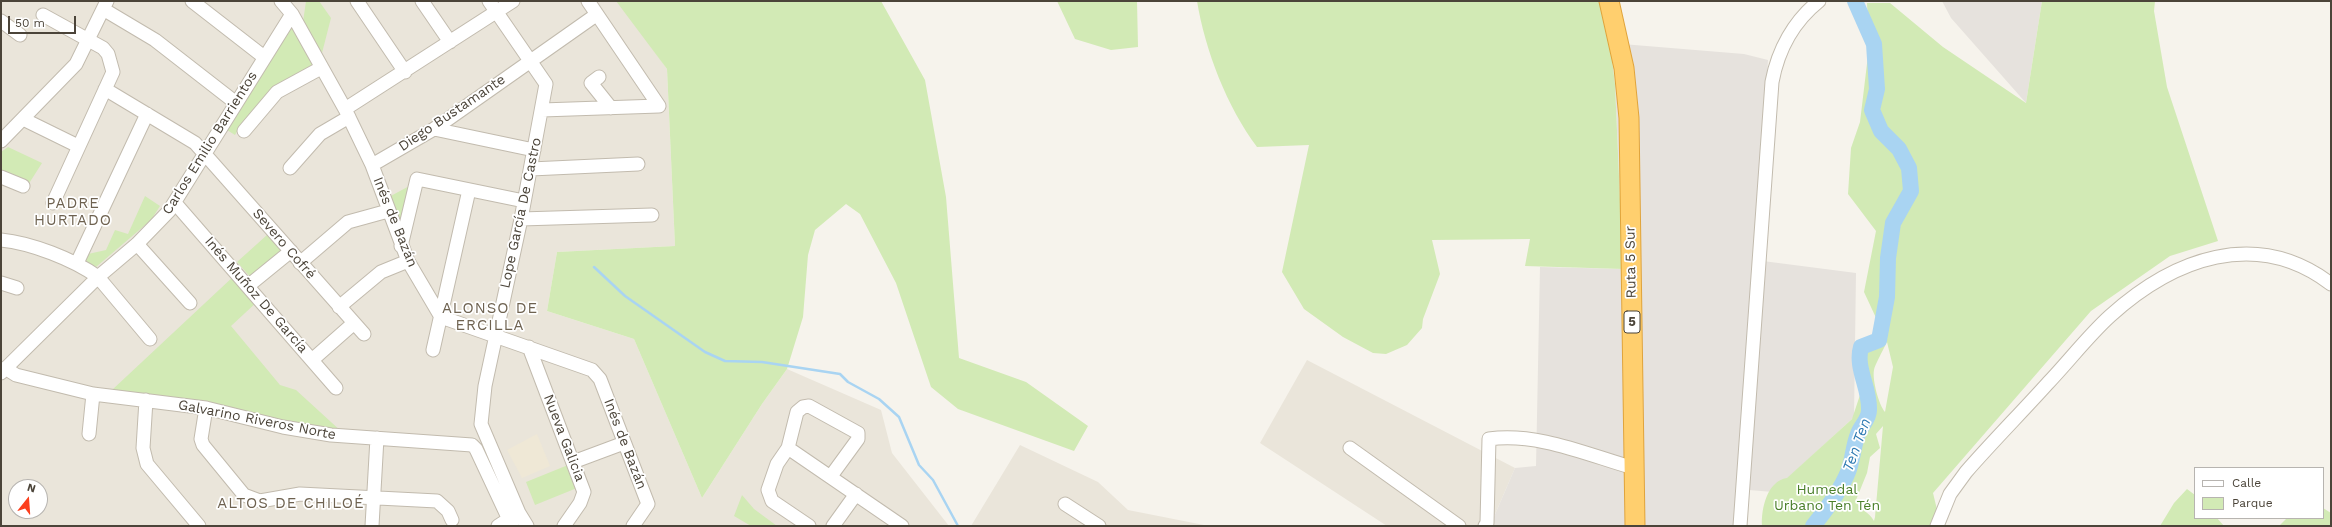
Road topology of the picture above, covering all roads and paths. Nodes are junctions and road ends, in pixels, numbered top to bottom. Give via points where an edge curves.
1 (192, 1) edge
2 (281, 1) edge
3 (357, 1) edge
4 (422, 1) edge
5 (512, 1) edge
6 (588, 1) edge
7 (1609, 1) edge
8 (1819, 1) edge
9 (105, 5) edge
10 (493, 6) edge
11 (43, 15) dead end
12 (596, 15) junction
13 (295, 18) junction
14 (1, 21) edge
15 (20, 36) dead end
16 (89, 39) junction
17 (450, 42) junction
18 (264, 57) junction
19 (531, 60) junction
20 (321, 68) junction
21 (405, 72) junction
22 (599, 77) dead end
23 (105, 88) junction
24 (236, 103) junction
25 (611, 108) junction
26 (542, 110) junction
27 (347, 113) junction
28 (147, 114) junction
29 (23, 118) junction
30 (434, 129) junction
31 (244, 131) dead end
32 (1, 141) edge
33 (78, 146) junction
34 (534, 150) junction
35 (206, 154) junction
36 (638, 164) dead end
37 (372, 165) junction
38 (290, 168) dead end
39 (531, 169) junction
40 (1, 177) edge
41 (23, 186) dead end
42 (469, 190) junction
43 (524, 201) junction
44 (53, 203) dead end
45 (174, 203) junction
46 (388, 211) junction
47 (652, 215) dead end
48 (521, 220) junction
49 (1, 240) edge
50 (137, 244) junction
51 (401, 246) junction
52 (291, 251) junction
53 (408, 261) junction
54 (77, 263) junction
55 (300, 263) junction
56 (98, 277) junction
57 (1, 283) edge
58 (2331, 284) edge
59 (248, 286) junction
60 (16, 288) dead end
61 (190, 303) dead end
62 (340, 307) junction
63 (441, 317) junction
64 (354, 323) junction
65 (364, 334) dead end
66 (495, 335) junction
67 (150, 339) dead end
68 (528, 347) junction
69 (433, 350) dead end
70 (312, 360) junction
71 (2, 367) edge
72 (336, 388) dead end
73 (93, 394) junction
74 (146, 400) junction
75 (206, 408) junction
76 (89, 434) dead end
77 (377, 438) junction
78 (624, 443) junction
79 (788, 448) junction
80 (1350, 448) dead end
81 (572, 462) junction
82 (1634, 468) junction
83 (831, 476) junction
84 (856, 494) junction
85 (374, 498) junction
86 (1065, 504) dead end
87 (452, 520) dead end
88 (509, 521) edge
89 (896, 524) edge
90 (199, 526) edge
91 (372, 526) edge
92 (526, 526) edge
93 (564, 526) edge
94 (633, 526) edge
95 (809, 526) edge
96 (833, 526) edge
97 (1099, 526) edge
98 (1459, 526) edge
99 (1485, 526) edge
100 (1635, 526) edge
101 (1740, 526) edge
102 (1937, 526) edge

1 - 18 street
2 - 13 street, Inés de Bazán
3 - 21 street
4 - 17 street
5 - 10 street
6 - 12 street
7 - 82 highway, Ruta 5 Sur / 5 via 1622,56 1629,118
8 - 101 street via 1789,35 1777,61 1772,82
9 - 16 street
9 - 24 street
10 - 17 street
10 - 19 street, Lope García De Castro
11 - 16 street
12 - 19 street, Diego Bustamante
12 - 25 street via 659,106
13 - 18 street, Carlos Emilio Barrientos
13 - 20 street, Inés de Bazán
14 - 15 street
16 - 23 street via 103,48 111,62 113,72
16 - 29 street via 76,64
17 - 21 street
18 - 24 street, Carlos Emilio Barrientos
19 - 26 street, Lope García De Castro via 546,84
19 - 30 street, Diego Bustamante
20 - 27 street, Inés de Bazán
20 - 31 street via 277,92
21 - 27 street
22 - 25 street via 591,83
23 - 28 street, Severo Cofré
23 - 33 street
24 - 35 street, Carlos Emilio Barrientos
25 - 26 street
26 - 34 street, Lope García De Castro
27 - 37 street, Inés de Bazán
27 - 38 street via 320,134
28 - 35 street, Severo Cofré via 195,143
28 - 54 street
29 - 32 street
29 - 33 street
30 - 34 street
30 - 37 street, Diego Bustamante
33 - 44 street
34 - 39 street, Lope García De Castro
35 - 45 street, Carlos Emilio Barrientos
35 - 52 street, Severo Cofré
36 - 39 street
37 - 46 street, Inés de Bazán
39 - 43 street, Lope García De Castro
40 - 41 street
42 - 43 street
42 - 51 street via 417,179
42 - 63 street
43 - 48 street, Lope García De Castro
45 - 50 street, Carlos Emilio Barrientos via 160,222
45 - 59 street, Inés Muñoz De García
46 - 51 street, Inés de Bazán
46 - 55 street via 348,222
47 - 48 street
48 - 66 street, Lope García De Castro
49 - 54 street via 15,242
50 - 56 street, Carlos Emilio Barrientos
50 - 61 street
51 - 53 street, Inés de Bazán
52 - 55 street, Severo Cofré
52 - 59 street
53 - 62 street via 381,272
53 - 63 street, Inés de Bazán
54 - 56 street
55 - 62 street, Severo Cofré
56 - 67 street
56 - 71 street, Carlos Emilio Barrientos
57 - 60 street
58 - 102 street via 2295,262 2274,256 2244,254 2217,256 2193,263 2143,291 2100,326 1966,472 1950,494
59 - 70 street, Inés Muñoz De García
62 - 64 street, Severo Cofré
63 - 66 street, Inés de Bazán
63 - 69 street
64 - 65 street, Severo Cofré
64 - 70 street
66 - 68 street, Inés de Bazán
66 - 88 street, Lope García De Castro via 480,424
68 - 78 street, Inés de Bazán via 592,370 600,379
68 - 81 street, Nueva Galicia
70 - 72 street, Inés Muñoz De García
71 - 73 street, Galvarino Riveros Norte via 16,375
73 - 74 street, Galvarino Riveros Norte
73 - 76 street
74 - 75 street, Galvarino Riveros Norte
74 - 90 street via 143,448 148,464
75 - 77 street, Galvarino Riveros Norte via 283,428
75 - 85 street via 201,439 203,445 244,495 260,500 300,494
77 - 85 street
77 - 88 street, Galvarino Riveros Norte via 472,445
78 - 81 street
78 - 94 street, Inés de Bazán via 648,504
79 - 83 street
79 - 83 street via 797,412 803,407 809,406 858,433 858,439
79 - 95 street via 777,464 768,490 769,496 772,501
80 - 98 street
81 - 93 street, Nueva Galicia via 584,492 580,503
82 - 99 street via 1527,439 1508,436 1489,439 1488,523
82 - 100 highway, Ruta 5 Sur / 5
83 - 84 street
84 - 89 street
84 - 96 street
85 - 87 street via 437,501 448,511
85 - 91 street
86 - 97 street
88 - 92 street

